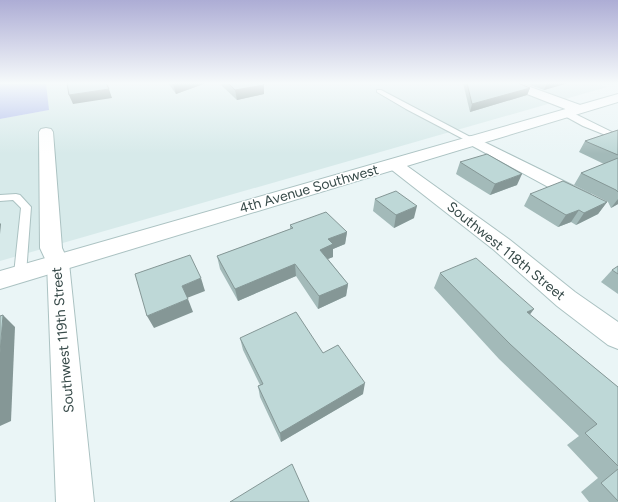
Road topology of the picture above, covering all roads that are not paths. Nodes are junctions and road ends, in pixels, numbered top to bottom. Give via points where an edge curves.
1 (405, 106) edge
2 (562, 106) edge
3 (588, 106) edge
4 (572, 111) junction
5 (46, 132) dead end
6 (618, 138) edge
7 (472, 140) junction
8 (394, 164) junction
9 (0, 198) edge
10 (600, 207) edge
11 (58, 263) junction
12 (20, 274) junction
13 (0, 280) edge
14 (618, 337) edge
15 (75, 502) edge

1 - 7 lane
2 - 4 street
3 - 4 street, 4th Avenue Southwest
4 - 6 lane
4 - 7 street, 4th Avenue Southwest
5 - 11 street, Southwest 119th Street via 51,248
7 - 8 street, 4th Avenue Southwest
7 - 10 street
8 - 11 street, 4th Avenue Southwest
8 - 14 street, Southwest 118th Street
9 - 12 lane via 16,197 26,207
11 - 12 street, 4th Avenue Southwest
11 - 15 street, Southwest 119th Street
12 - 13 street, 4th Avenue Southwest

